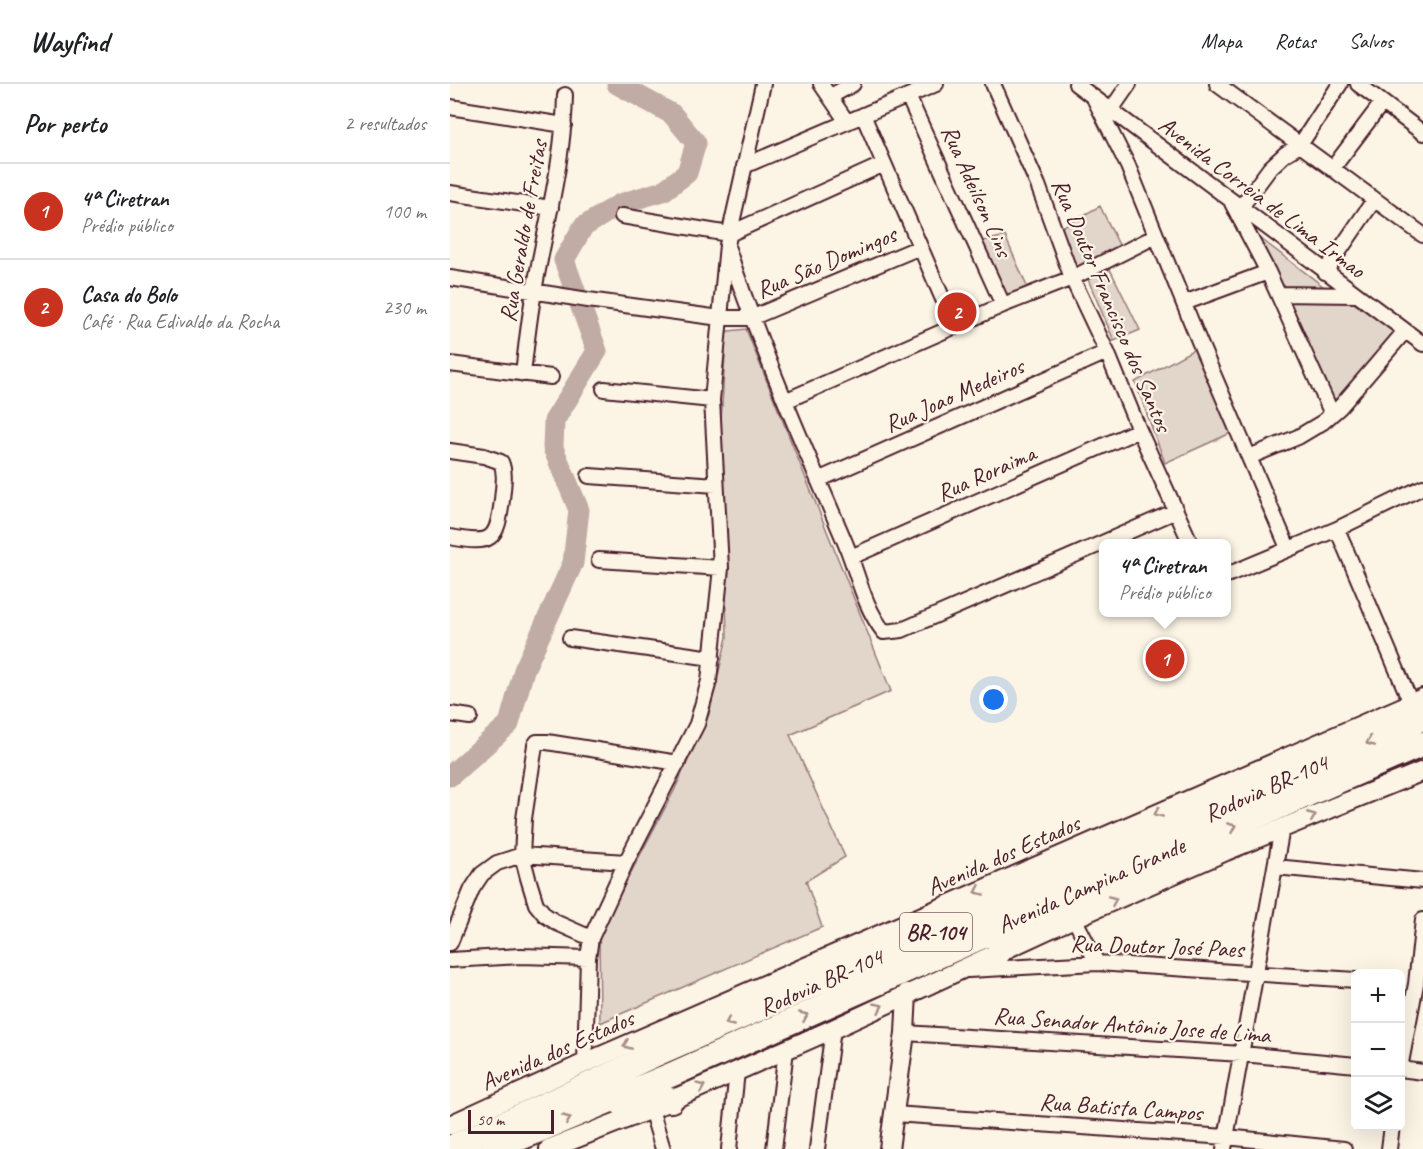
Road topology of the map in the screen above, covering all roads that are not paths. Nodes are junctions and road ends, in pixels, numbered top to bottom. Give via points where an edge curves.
1 (763, 84) edge
2 (821, 84) edge
3 (853, 84) edge
4 (936, 84) edge
5 (993, 84) edge
6 (1076, 84) edge
7 (1129, 84) edge
8 (1340, 84) edge
9 (1358, 84) edge
10 (1223, 85) edge
11 (565, 95) dead end
12 (831, 96) junction
13 (908, 96) junction
14 (1094, 98) junction
15 (1382, 102) junction
16 (450, 107) edge
17 (1111, 110) junction
18 (863, 115) junction
19 (847, 122) junction
20 (564, 125) junction
21 (1423, 133) edge
22 (1300, 145) junction
23 (884, 164) junction
24 (744, 166) junction
25 (1332, 169) junction
26 (450, 193) edge
27 (1230, 198) junction
28 (1374, 200) junction
29 (1241, 207) junction
30 (551, 208) junction
31 (622, 216) dead end
32 (1423, 235) edge
33 (1156, 236) junction
34 (728, 239) junction
35 (920, 247) junction
36 (1268, 272) junction
37 (1324, 272) junction
38 (450, 278) edge
39 (1072, 278) junction
40 (534, 291) junction
41 (1278, 294) junction
42 (1357, 295) junction
43 (1184, 303) junction
44 (1003, 305) junction
45 (720, 318) junction
46 (751, 318) junction
47 (955, 327) junction
48 (1405, 331) junction
49 (1423, 344) edge
50 (1107, 352) junction
51 (450, 364) edge
52 (523, 374) junction
53 (551, 377) dead end
54 (604, 389) dead end
55 (712, 400) junction
56 (785, 401) junction
57 (1332, 414) junction
58 (1139, 430) junction
59 (450, 451) edge
60 (1250, 457) junction
61 (589, 476) dead end
62 (818, 480) junction
63 (716, 485) junction
64 (1423, 487) edge
65 (1176, 511) junction
66 (1337, 528) junction
67 (450, 537) edge
68 (1111, 539) edge
69 (1189, 539) edge
70 (1099, 544) edge
71 (1288, 548) junction
72 (851, 557) junction
73 (600, 560) dead end
74 (721, 568) junction
75 (1231, 573) edge
76 (570, 638) dead end
77 (712, 658) junction
78 (1419, 706) edge
79 (450, 714) edge
80 (470, 717) dead end
81 (1423, 744) edge
82 (678, 763) junction
83 (1423, 771) edge
84 (1282, 828) junction
85 (522, 855) junction
86 (626, 862) junction
87 (1275, 867) junction
88 (1423, 881) edge
89 (1028, 916) junction
90 (1074, 918) junction
91 (1423, 920) edge
92 (591, 938) junction
93 (450, 943) edge
94 (999, 952) junction
95 (588, 958) junction
96 (450, 960) edge
97 (1097, 963) junction
98 (957, 970) junction
99 (1256, 972) junction
100 (1351, 980) edge
101 (1419, 985) edge
102 (907, 993) junction
103 (679, 1022) junction
104 (833, 1029) junction
105 (905, 1033) junction
106 (786, 1050) junction
107 (1405, 1050) edge
108 (656, 1054) junction
109 (1242, 1054) junction
110 (585, 1063) junction
111 (1351, 1065) edge
112 (1405, 1070) edge
113 (737, 1071) junction
114 (1423, 1072) edge
115 (604, 1104) junction
116 (661, 1105) junction
117 (894, 1114) junction
118 (450, 1125) edge
119 (1391, 1131) edge
120 (1225, 1143) edge
121 (450, 1148) edge
122 (494, 1149) edge
123 (549, 1149) edge
124 (663, 1149) edge
125 (729, 1149) edge
126 (774, 1149) edge
127 (817, 1149) edge
128 (889, 1149) edge
129 (1344, 1149) edge
130 (1389, 1149) edge

1 - 24 street
2 - 12 street
3 - 12 street
4 - 13 street
5 - 39 street, Rua Doutor Francisco dos Santos via 1038,185
6 - 14 street, Avenida Correia de Lima Irmao
7 - 17 street
8 - 22 street
9 - 15 street
10 - 22 street
11 - 20 street, Rua Geraldo de Freitas
12 - 19 street
13 - 18 street
13 - 44 street, Rua Adeilson Lins
14 - 17 street, Avenida Correia de Lima Irmao
14 - 33 street via 1128,166
15 - 21 street
15 - 25 street
16 - 20 street
17 - 27 street, Avenida Correia de Lima Irmao
18 - 19 street
18 - 23 street
19 - 24 street
20 - 30 street, Rua Geraldo de Freitas
22 - 25 street
22 - 29 street via 1270,168
23 - 34 street
23 - 35 street
24 - 34 street
25 - 28 street
26 - 30 street
27 - 29 street, Avenida Correia de Lima Irmao
27 - 36 street
28 - 32 street
28 - 37 street
29 - 37 street, Avenida Correia de Lima Irmao
30 - 40 street, Rua Geraldo de Freitas
31 - 34 street
33 - 39 street
33 - 43 street
34 - 45 street
34 - 46 street
35 - 46 street, Rua São Domingos
35 - 47 street
36 - 41 street
36 - 43 street
37 - 42 street, Avenida Correia de Lima Irmao
38 - 40 street
39 - 44 street
39 - 50 street, Rua Doutor Francisco dos Santos
40 - 45 street
40 - 52 street, Rua Geraldo de Freitas
41 - 42 street
41 - 57 street
42 - 48 street, Avenida Correia de Lima Irmao
43 - 60 street
44 - 47 street
45 - 46 street
45 - 55 street
46 - 56 street
47 - 56 street
48 - 49 street, Avenida Correia de Lima Irmao
48 - 57 street
50 - 58 street, Rua Doutor Francisco dos Santos
50 - 62 street, Rua Joao Medeiros
51 - 52 street
52 - 53 street
54 - 55 street
55 - 63 street
56 - 62 street
57 - 60 street via 1312,430
58 - 65 street, Rua Doutor Francisco dos Santos
58 - 72 street, Rua Roraima
59 - 67 street via 493,458 501,462 504,477 496,533 488,538
60 - 71 street
61 - 63 street
62 - 72 street
63 - 74 street
64 - 66 street
65 - 68 street
65 - 69 street, Rua Doutor Francisco dos Santos
66 - 71 street
66 - 78 street
70 - 72 street via 907,627 884,632 874,619
71 - 75 street
73 - 74 street
74 - 77 street
76 - 77 street
77 - 82 street via 705,700
78 -> 103 main road, Avenida dos Estados
78 -> 108 highway, Rodovia BR-104 / BR-104
79 - 80 street
89 -> 81 highway, Rodovia BR-104 / BR-104
82 - 85 street via 537,742
82 - 86 street
84 -> 83 main road, Avenida Campina Grande
84 - 87 street
90 -> 84 main road, Avenida Campina Grande
85 - 86 street
85 - 92 street via 536,904 545,915
85 - 93 street via 496,863 482,874
86 - 92 street
87 - 88 street
87 - 99 street
89 - 94 highway
115 -> 89 highway, Rodovia BR-104 / BR-104
90 - 94 main road, Avenida Campina Grande
90 - 97 street
91 - 101 street
92 - 95 street
94 - 98 main road, Avenida Campina Grande
95 - 96 street
95 - 110 street
97 - 98 street, Rua Doutor José Paes
97 - 99 street, Rua Doutor José Paes
98 - 102 main road, Avenida Campina Grande
99 - 100 street, Rua Doutor José Paes
99 - 109 street
101 - 107 street
104 -> 102 main road, Avenida Campina Grande
102 - 105 main road
103 - 108 highway
103 -> 110 main road, Avenida dos Estados
104 - 106 main road, Avenida Campina Grande
104 - 127 street
105 - 109 street, Rua Senador Antônio Jose de Lima
105 - 117 main road
106 - 113 main road, Avenida Campina Grande
106 - 126 street
108 - 121 highway, Rodovia BR-104 / BR-104
109 - 111 street, Rua Senador Antônio Jose de Lima
109 - 120 street
110 - 118 main road, Avenida dos Estados
112 - 114 street
116 -> 113 main road, Avenida Campina Grande
113 - 125 street
115 - 116 highway
122 -> 115 highway, Rodovia BR-104 / BR-104
116 - 123 main road, Avenida Campina Grande
116 - 124 street
117 - 120 street, Rua Batista Campos
117 - 128 main road
119 - 130 street
120 - 129 street, Rua Batista Campos

